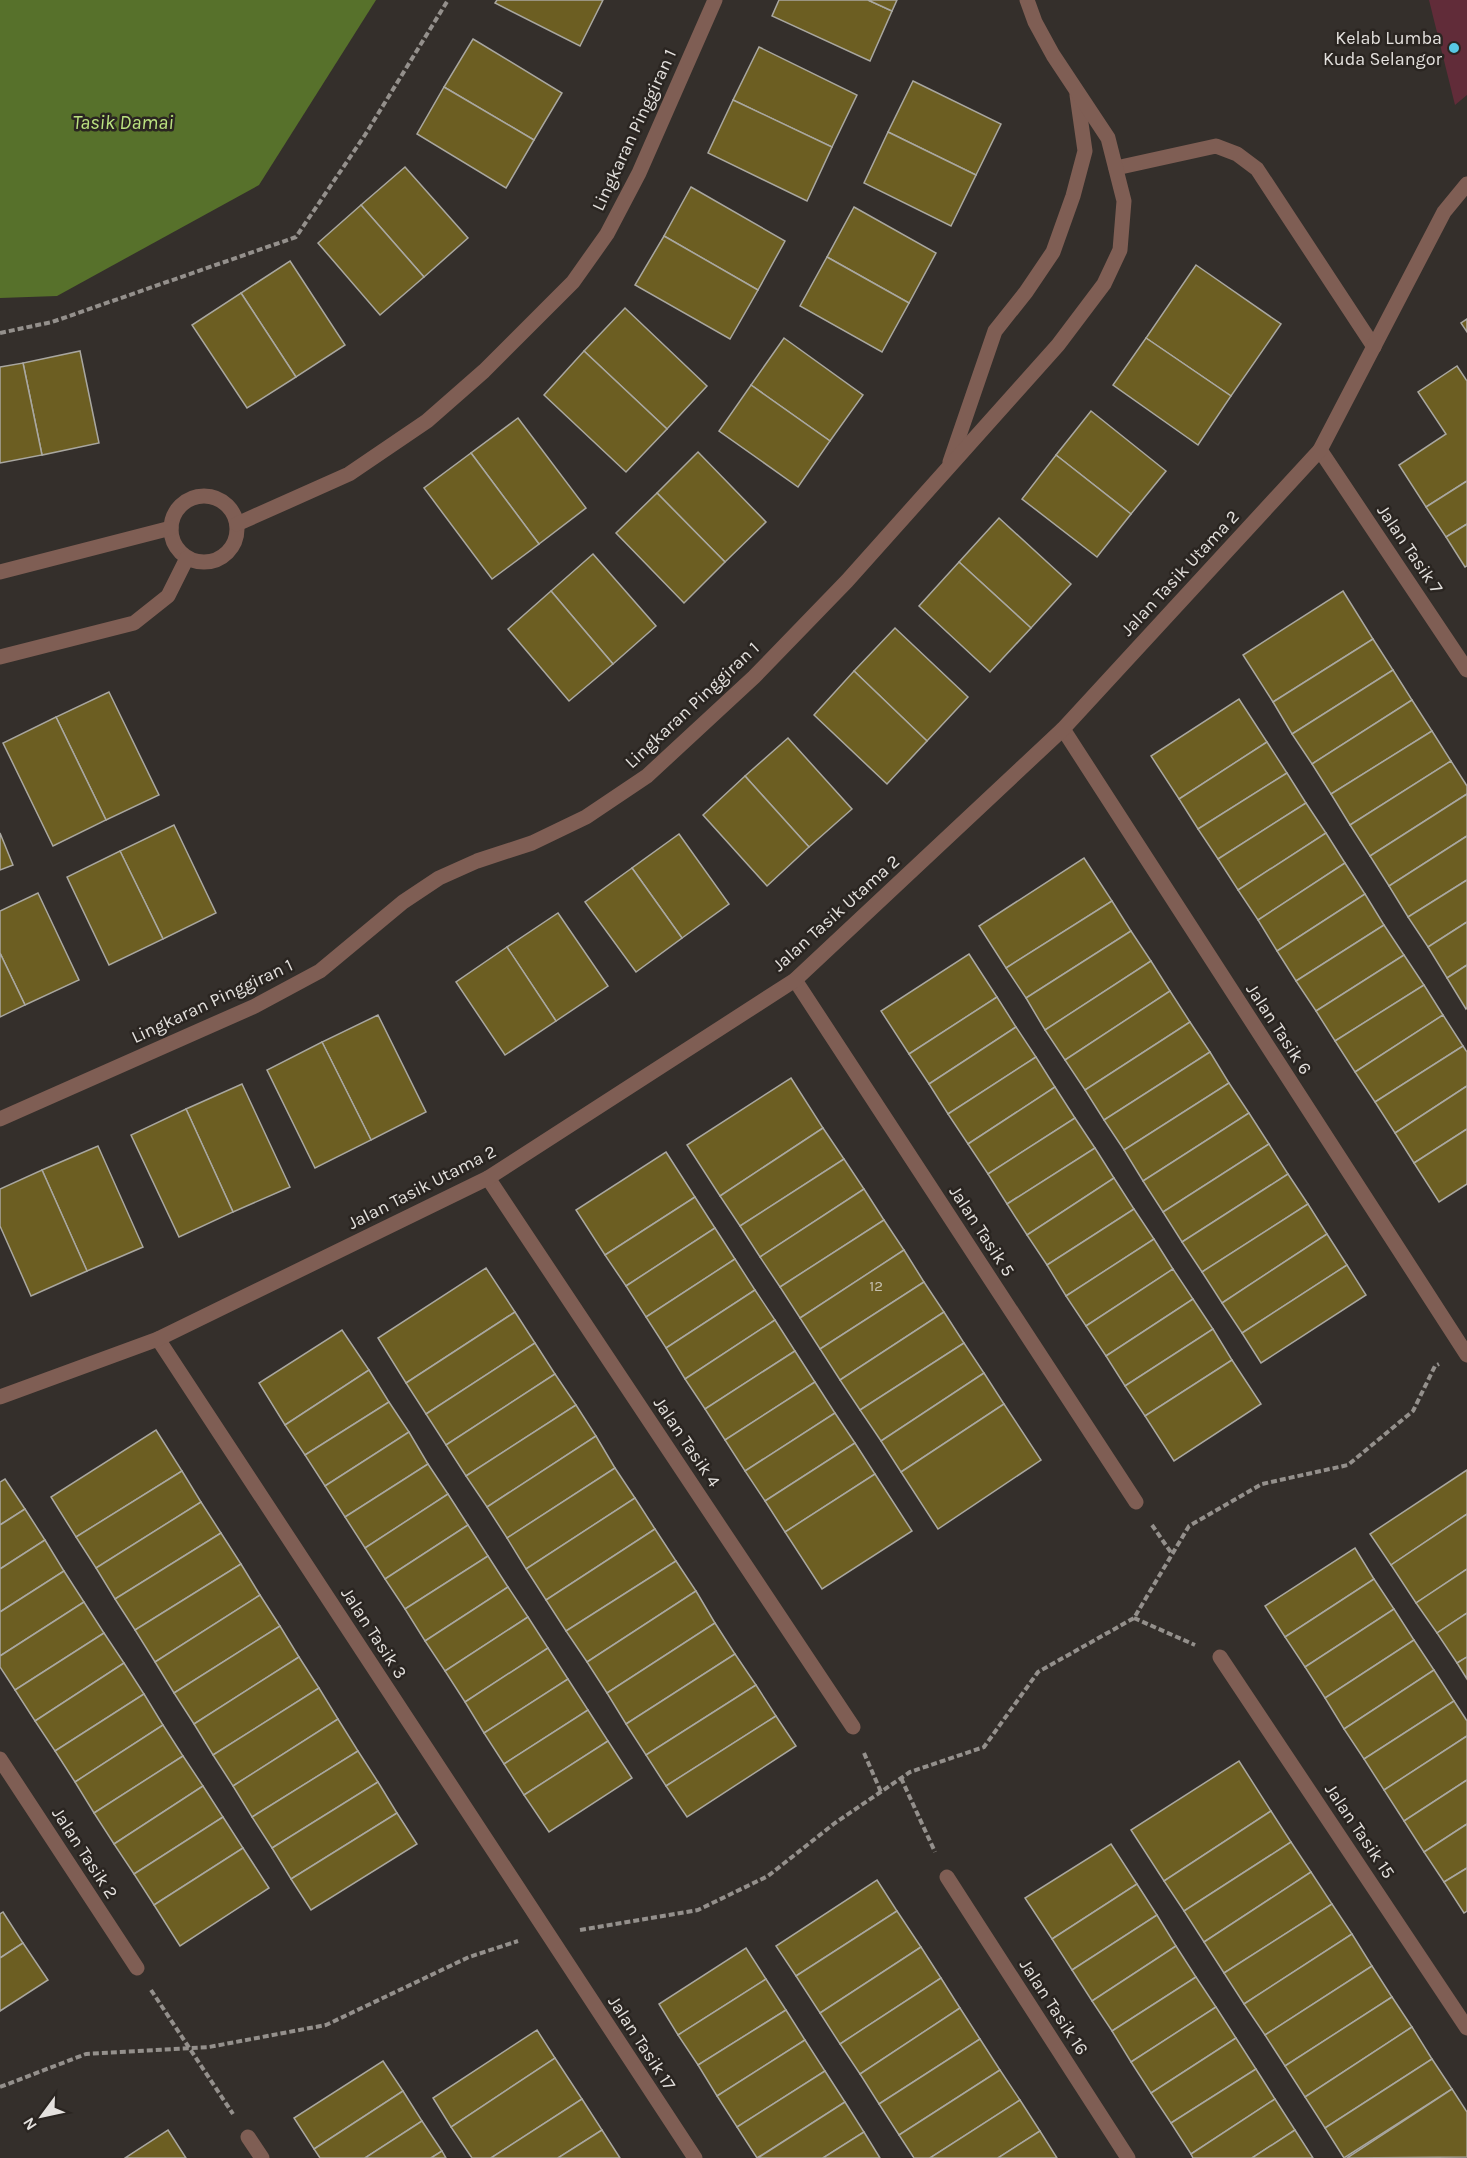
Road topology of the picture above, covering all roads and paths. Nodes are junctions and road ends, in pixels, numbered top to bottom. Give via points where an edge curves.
1 (448, 0) edge
2 (715, 0) edge
3 (1027, 0) edge
4 (1077, 92) junction
5 (1116, 168) junction
6 (1467, 184) edge
7 (0, 333) edge
8 (1374, 347) junction
9 (1320, 450) junction
10 (948, 468) junction
11 (237, 524) junction
12 (171, 528) junction
13 (187, 558) junction
14 (0, 572) edge
15 (0, 657) edge
16 (1467, 670) edge
17 (1063, 729) junction
18 (795, 981) junction
19 (0, 1119) edge
20 (488, 1178) junction
21 (158, 1340) junction
22 (1465, 1352) edge
23 (1442, 1362) dead end
24 (0, 1397) edge
25 (1137, 1502) joint
26 (1172, 1554) junction
27 (1134, 1618) junction
28 (1220, 1657) joint
29 (854, 1727) joint
30 (0, 1759) edge
31 (901, 1778) junction
32 (881, 1792) junction
33 (947, 1877) joint
34 (576, 1931) dead end
35 (518, 1941) dead end
36 (558, 1949) joint
37 (137, 1968) joint
38 (1467, 2028) edge
39 (190, 2049) junction
40 (0, 2087) edge
41 (248, 2137) joint
42 (262, 2158) edge
43 (695, 2158) edge
44 (1128, 2158) edge

1 - 7 path via 365,135 296,237 52,322
2 - 11 street, Lingkaran Pinggiran 1 via 639,173 607,234 573,282 484,371 427,421 349,474
3 - 4 street, Lingkaran Pinggiran 1 via 1035,22
4 - 5 street, Lingkaran Pinggiran 1 via 1108,138
4 - 10 street, Lingkaran Pinggiran 1 via 1085,151 1073,196 1053,252 995,331
5 - 8 street via 1216,146 1237,154 1257,169
5 - 10 street, Lingkaran Pinggiran 1 via 1124,201 1120,250 1104,284 1029,380
6 - 8 street, Jalan Tasik Utama 2 via 1444,212
8 - 9 street, Jalan Tasik Utama 2
9 - 16 street, Jalan Tasik 7
9 - 17 street, Jalan Tasik Utama 2
10 - 19 street, Lingkaran Pinggiran 1 via 770,661 647,776 586,817 532,843 440,878 403,902 320,971 255,1006
11 - 12 street via 234,514 218,499 197,497 179,508
11 - 13 street via 237,535 227,554 208,563
12 - 13 street via 175,545
12 - 14 street
13 - 15 street via 168,596 134,623
17 - 18 street, Jalan Tasik Utama 2
17 - 22 street, Jalan Tasik 6
18 - 20 street, Jalan Tasik Utama 2
18 - 25 street, Jalan Tasik 5
20 - 21 street, Jalan Tasik Utama 2
20 - 29 street, Jalan Tasik 4
21 - 24 street, Jalan Tasik Utama 2
21 - 36 street, Jalan Tasik 3
23 - 26 path via 1435,1366 1413,1411 1348,1465 1262,1484 1189,1526
25 - 26 path
26 - 27 path
27 - 28 path
27 - 31 path via 1038,1672 984,1747
28 - 38 street, Jalan Tasik 15
29 - 32 path
30 - 37 street, Jalan Tasik 2
31 - 32 path
31 - 33 path
32 - 34 path via 768,1876 698,1910
33 - 44 street, Jalan Tasik 16
35 - 39 path via 469,1957 326,2025
36 - 43 street, Jalan Tasik 17
37 - 39 path
39 - 40 path via 86,2054
39 - 41 path
41 - 42 street

